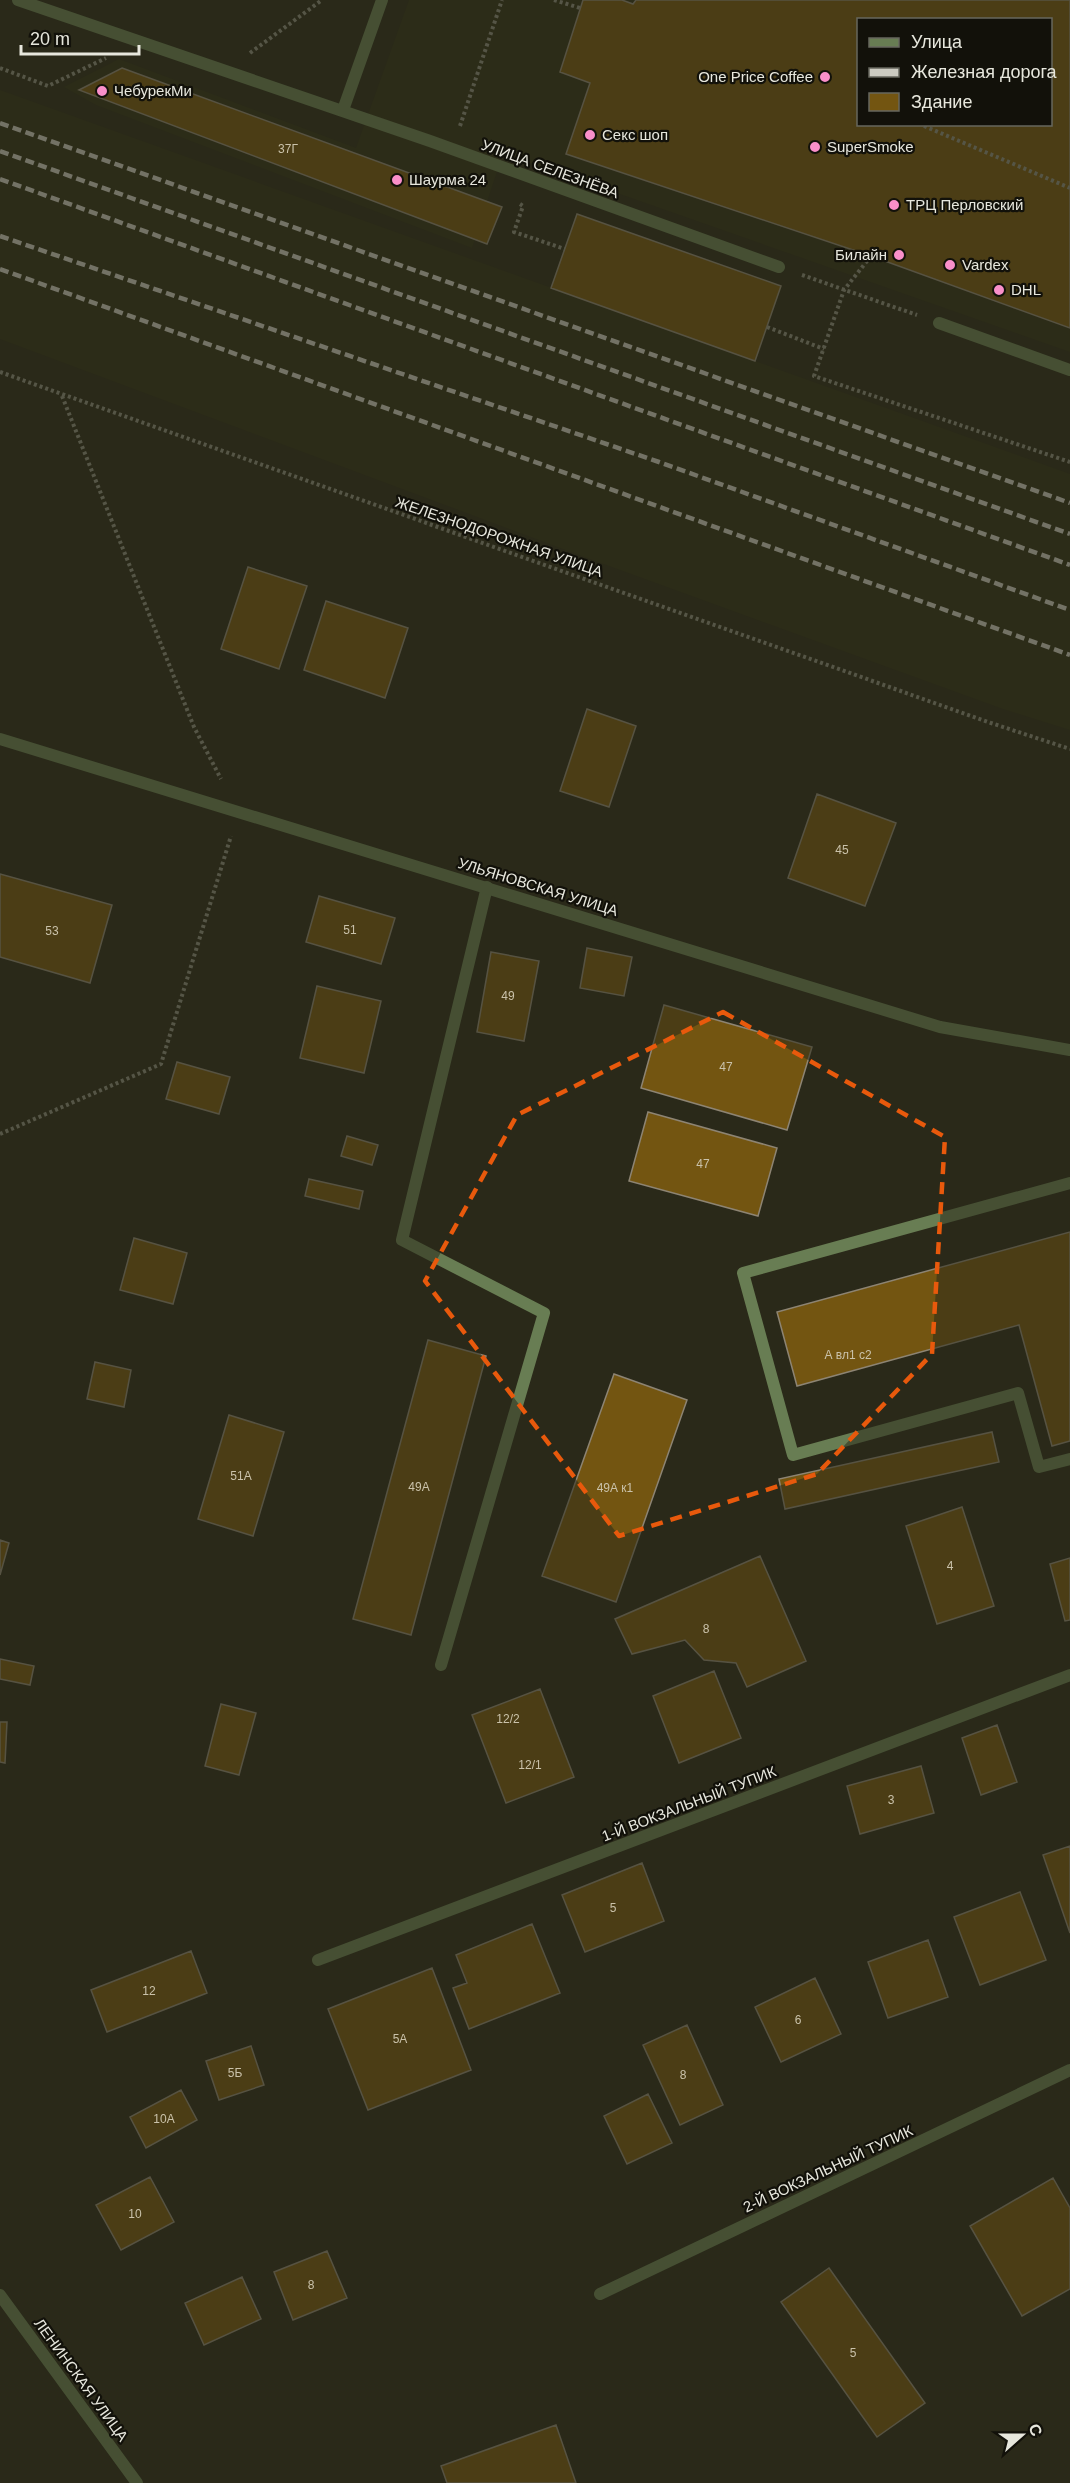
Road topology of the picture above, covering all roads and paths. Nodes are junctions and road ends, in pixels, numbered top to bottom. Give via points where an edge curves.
1 (18, 0) edge
2 (322, 0) edge
3 (382, 0) edge
4 (502, 0) edge
5 (554, 0) edge
6 (580, 8) dead end
7 (123, 37) junction
8 (0, 68) edge
9 (225, 71) junction
10 (343, 110) junction
11 (924, 126) edge
12 (453, 150) junction
13 (1070, 188) edge
14 (534, 238) dead end
15 (565, 249) dead end
16 (871, 256) dead end
17 (779, 267) joint
18 (844, 290) junction
19 (939, 323) joint
20 (767, 327) dead end
21 (824, 349) junction
22 (1070, 370) edge
23 (0, 372) edge
24 (1070, 462) edge
25 (0, 739) edge
26 (1070, 749) edge
27 (488, 887) junction
28 (1070, 1050) edge
29 (1070, 1183) edge
30 (1070, 1459) edge
31 (441, 1665) dead end
32 (1070, 1676) edge
33 (318, 1960) dead end
34 (1070, 2070) edge
35 (600, 2294) dead end
36 (0, 2295) edge
37 (137, 2483) edge

1 - 7 street, УЛИЦА СЕЛЕЗНЁВА
2 - 9 path
3 - 10 street
4 - 12 path
5 - 6 path
7 - 8 path via 118,52 48,86
7 - 9 street, УЛИЦА СЕЛЕЗНЁВА
9 - 10 street, УЛИЦА СЕЛЕЗНЁВА
10 - 12 street, УЛИЦА СЕЛЕЗНЁВА
11 - 13 path
12 - 17 street, УЛИЦА СЕЛЕЗНЁВА
14 - 15 path
16 - 18 path
17 - 18 path
18 - 19 path
18 - 21 path
19 - 22 street
20 - 21 path
21 - 24 path via 814,376
23 - 26 path, ЖЕЛЕЗНОДОРОЖНАЯ УЛИЦА
25 - 27 street, УЛЬЯНОВСКАЯ УЛИЦА
27 - 28 street, УЛЬЯНОВСКАЯ УЛИЦА via 940,1027
27 - 31 street via 402,1240 544,1313
29 - 30 street via 743,1273 793,1455 1018,1393 1039,1467
32 - 33 street, 1-Й ВОКЗАЛЬНЫЙ ТУПИК
34 - 35 street, 2-Й ВОКЗАЛЬНЫЙ ТУПИК
36 - 37 street, ЛЕНИНСКАЯ УЛИЦА

